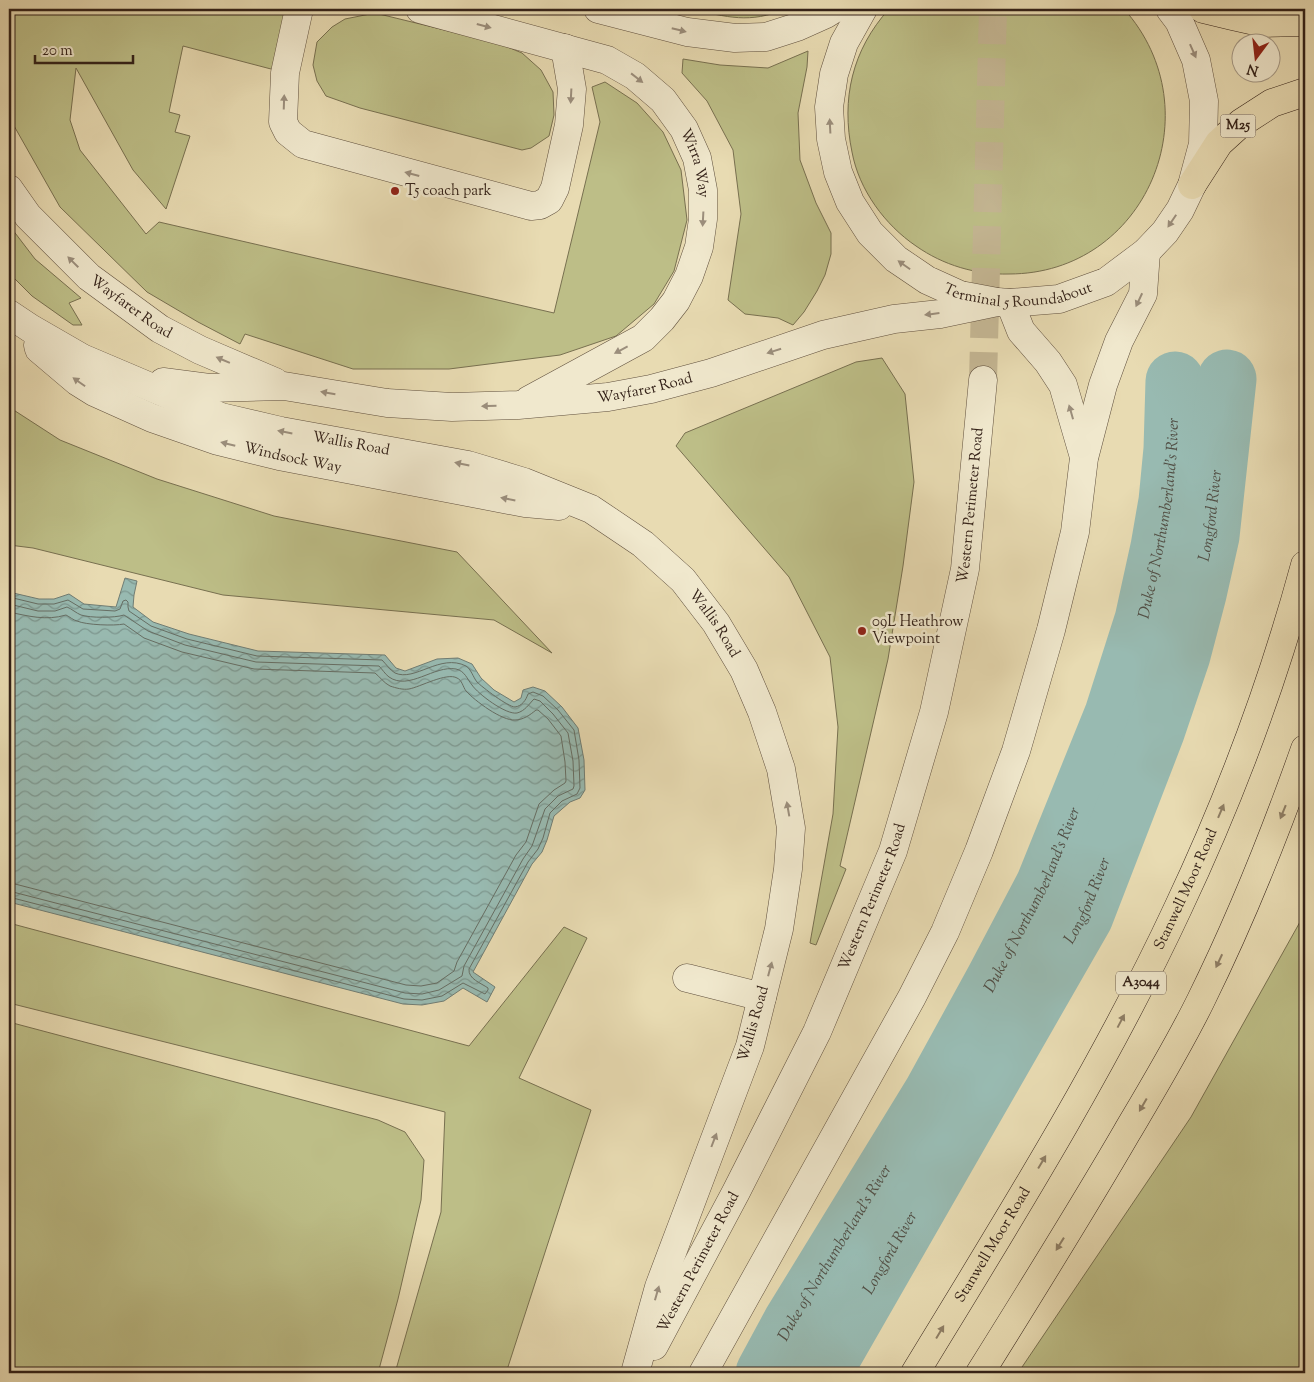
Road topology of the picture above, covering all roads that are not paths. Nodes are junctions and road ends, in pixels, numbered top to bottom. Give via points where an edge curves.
1 (299, 9) edge
2 (420, 9) edge
3 (598, 9) edge
4 (834, 9) edge
5 (863, 9) edge
6 (1170, 9) edge
7 (1203, 9) edge
8 (1305, 22) edge
9 (565, 48) junction
10 (1305, 92) edge
11 (1192, 185) junction
12 (9, 189) edge
13 (1146, 252) junction
14 (1003, 303) junction
15 (19, 321) edge
16 (127, 378) junction
17 (983, 380) tunnel mouth
18 (284, 386) junction
19 (518, 405) junction
20 (1084, 458) junction
21 (591, 509) junction
22 (1305, 565) edge
23 (1305, 749) edge
24 (687, 978) dead end
25 (762, 997) junction
26 (635, 1373) edge
27 (639, 1373) edge
28 (703, 1373) edge
29 (915, 1373) edge
30 (980, 1373) edge

9 -> 1 street via 572,89 569,125 549,200 532,206 303,144 288,132 284,122 285,73
2 -> 9 street, Wirra Way
3 -> 4 street via 687,32 735,38 766,37 797,27
14 -> 5 street, Terminal 5 Roundabout via 960,295 926,280 896,259 870,233 850,202 830,139 829,107 834,74 844,43
6 -> 11 street, Terminal 5 Roundabout via 1179,21 1196,60 1204,101 1203,144
7 - 8 main road via 1264,23
9 -> 19 street, Wirra Way via 607,60 636,76 663,100 684,129 697,158 703,190 700,248 676,301 643,338
10 - 11 main road, M25 via 1272,103 1241,123 1218,143
11 -> 13 street, Terminal 5 Roundabout via 1165,232
18 -> 12 street, Wayfarer Road via 160,329 89,277 28,216
13 - 14 street, Terminal 5 Roundabout via 1106,282 1059,299
13 -> 20 street via 1143,294 1119,341 1103,385
14 -> 19 street, Wayfarer Road via 894,319 823,335 711,373 652,389 608,397
20 -> 14 street via 1063,385
15 - 16 street, Wallis Road via 82,358
21 -> 15 street, Windsock Way via 525,503 218,442 94,392 39,349
16 - 18 street, Wayfarer Road via 209,388
21 -> 16 street, Wallis Road via 524,482 468,465 221,417
17 - 27 street, Western Perimeter Road via 965,569 934,712 892,851 817,1032
19 -> 18 street, Wayfarer Road via 452,407 388,403
20 - 28 street via 1075,532 1051,630 1019,742 979,851 945,932 912,997
25 -> 21 street, Wallis Road via 779,929 791,828 781,769 762,712 744,670 721,631 683,580 643,544
29 -> 22 main road, Stanwell Moor Road / A3044 via 1088,1082 1170,925 1201,858 1257,718
23 -> 30 main road via 1284,808 1201,1000 1074,1223
24 - 25 street
26 -> 25 street, Wallis Road via 658,1287 750,1046

